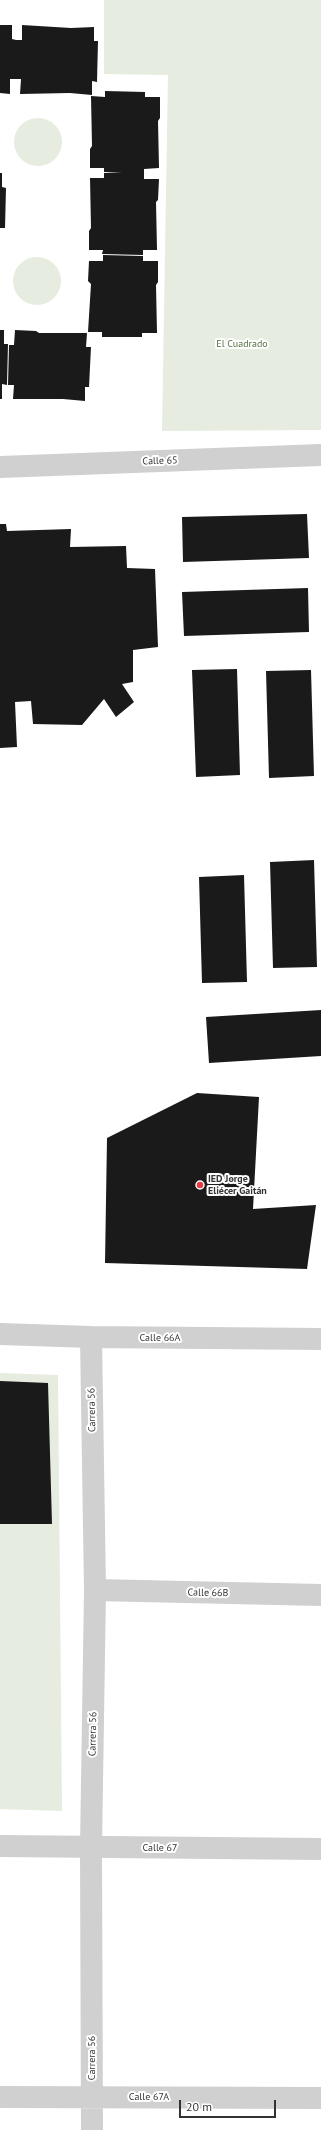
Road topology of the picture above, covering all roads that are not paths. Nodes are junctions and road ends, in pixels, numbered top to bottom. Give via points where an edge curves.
1 (321, 455) edge
2 (0, 467) edge
3 (0, 1334) edge
4 (91, 1337) junction
5 (321, 1339) edge
6 (95, 1590) junction
7 (321, 1595) edge
8 (0, 1846) edge
9 (91, 1847) junction
10 (321, 1849) edge
11 (0, 2097) edge
12 (93, 2097) junction
13 (321, 2098) edge
14 (92, 2130) edge

1 - 2 street, Calle 65
3 - 4 street, Calle 66A
4 - 5 street, Calle 66A
4 - 6 street, Carrera 56
6 - 7 street, Calle 66B
6 - 9 street, Carrera 56
8 - 9 street, Calle 67
9 - 10 street, Calle 67
9 - 12 street, Carrera 56
11 - 12 street, Calle 67A
12 - 13 street, Calle 67A
12 - 14 street, Carrera 56

